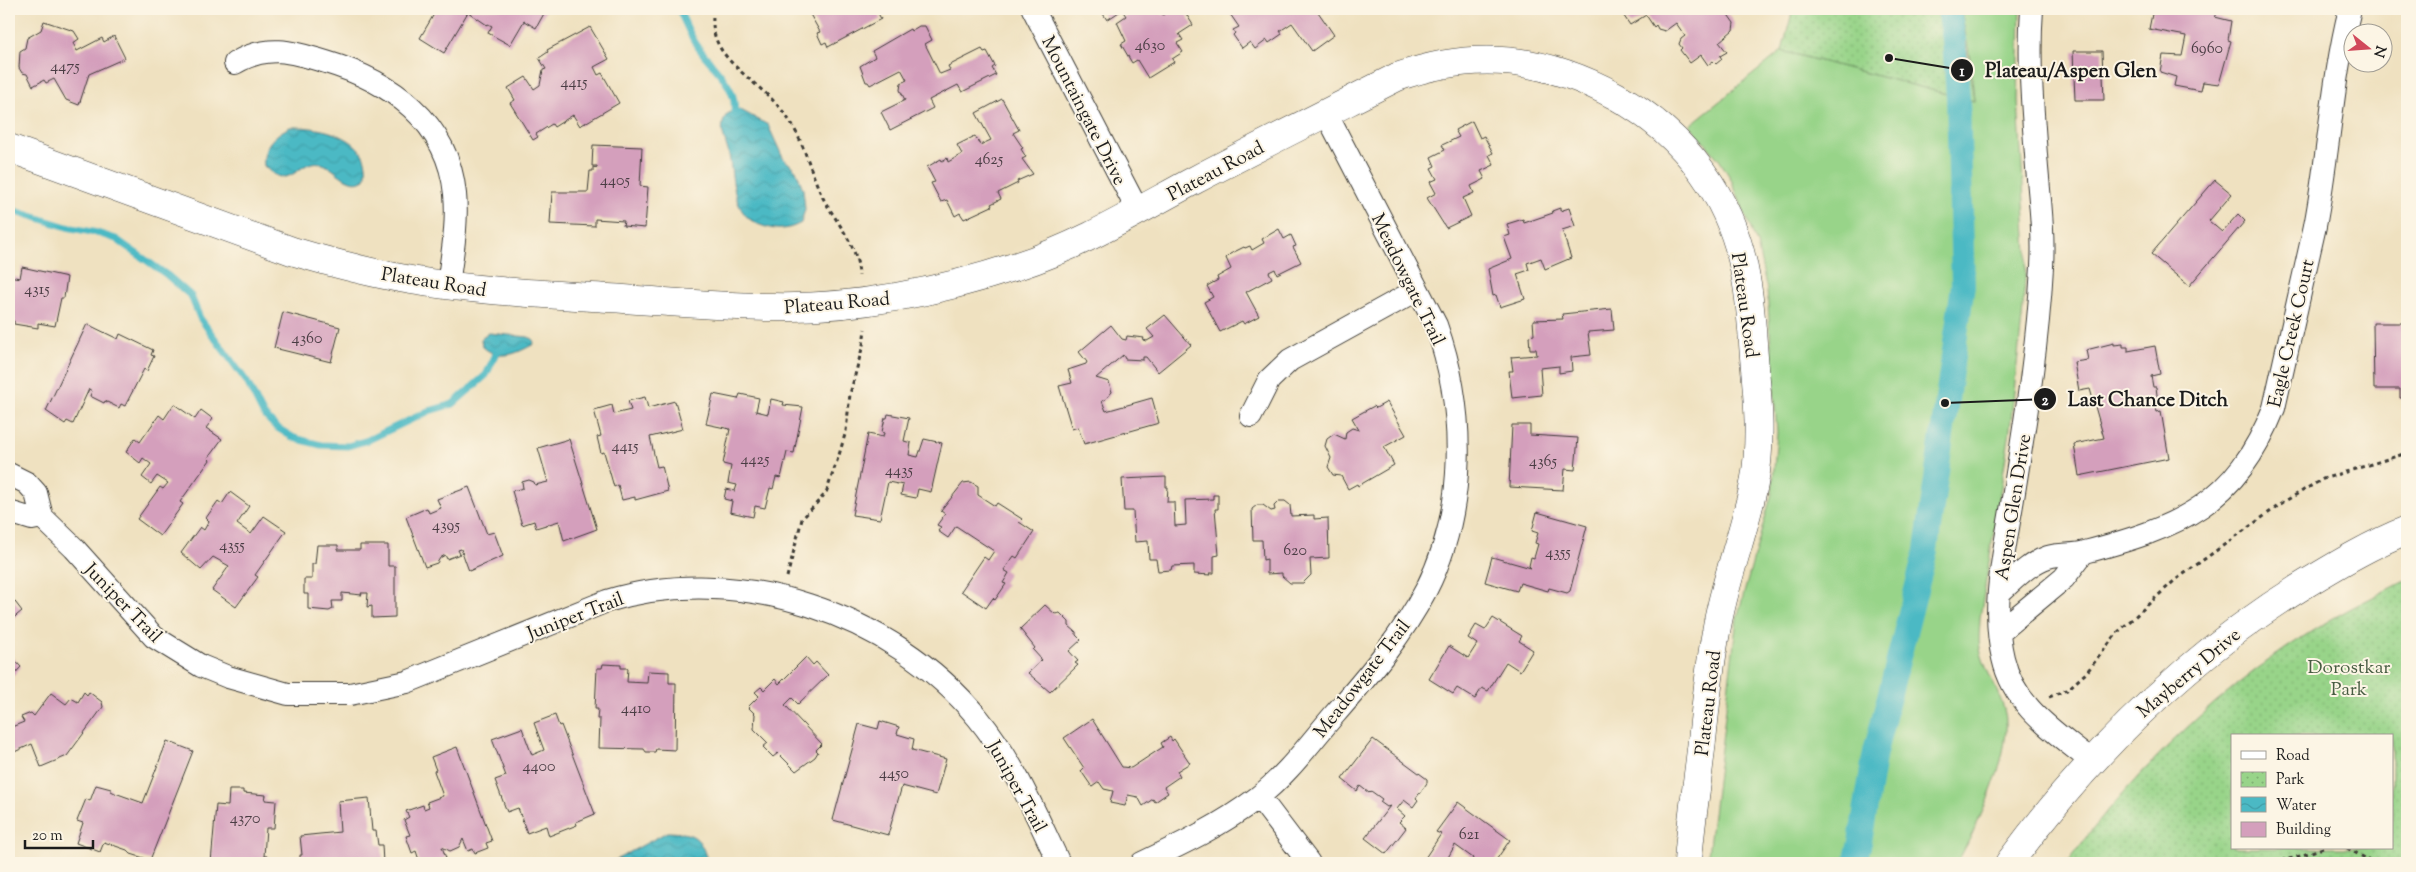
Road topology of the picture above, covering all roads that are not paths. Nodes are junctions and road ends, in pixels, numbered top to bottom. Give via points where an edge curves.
1 (1033, 9) edge
2 (2032, 9) edge
3 (2350, 9) edge
4 (235, 63) dead end
5 (1326, 113) junction
6 (9, 148) edge
7 (1138, 210) junction
8 (448, 285) junction
9 (1417, 290) junction
10 (1251, 416) dead end
11 (9, 474) edge
12 (9, 512) edge
13 (42, 518) junction
14 (2407, 530) edge
15 (2084, 553) junction
16 (1999, 593) junction
17 (1999, 632) junction
18 (2091, 761) junction
19 (1259, 797) junction
20 (1059, 863) edge
21 (1142, 863) edge
22 (1309, 863) edge
23 (1688, 863) edge
24 (2010, 863) edge

1 - 7 street, Mountaingate Drive
2 - 16 street, Aspen Glen Drive via 2031,93 2042,264 2037,338
3 - 15 street, Eagle Creek Court via 2338,68 2320,198 2274,408 2264,434 2238,474 2207,504 2163,528
4 - 8 street via 262,51 298,53 366,76 407,103 435,135 451,171 456,209
5 - 7 street, Plateau Road
5 - 9 street, Meadowgate Trail
5 - 23 street, Plateau Road via 1397,77 1423,68 1489,59 1533,64 1601,88 1661,126 1693,157 1726,212 1741,256 1749,303 1758,401 1758,458 1716,632
6 - 8 street, Plateau Road via 292,251 341,265
7 - 8 street, Plateau Road via 1067,247 1018,266 941,288 870,301 755,307 496,291
9 - 10 street via 1290,360 1269,380
9 - 19 street, Meadowgate Trail via 1444,348 1456,410 1456,484 1440,555 1426,590 1379,662 1300,755
11 - 13 street via 28,483 36,492
12 - 13 street via 32,519
13 - 20 street, Juniper Trail via 74,548 139,622 167,646 228,677 288,694 350,694 406,682 633,593 684,587 721,588 781,598 849,620 924,666 959,697 1016,772
14 - 18 street, Mayberry Drive via 2329,570 2229,636 2173,680
15 - 16 street, Eagle Creek Court via 2049,556 2036,562
15 - 17 street via 2064,578
16 - 17 street, Aspen Glen Drive
17 - 18 street, Aspen Glen Drive via 2006,672 2019,698
18 - 24 street, Mayberry Drive
19 - 21 street, Meadowgate Trail via 1216,825
19 - 22 street

